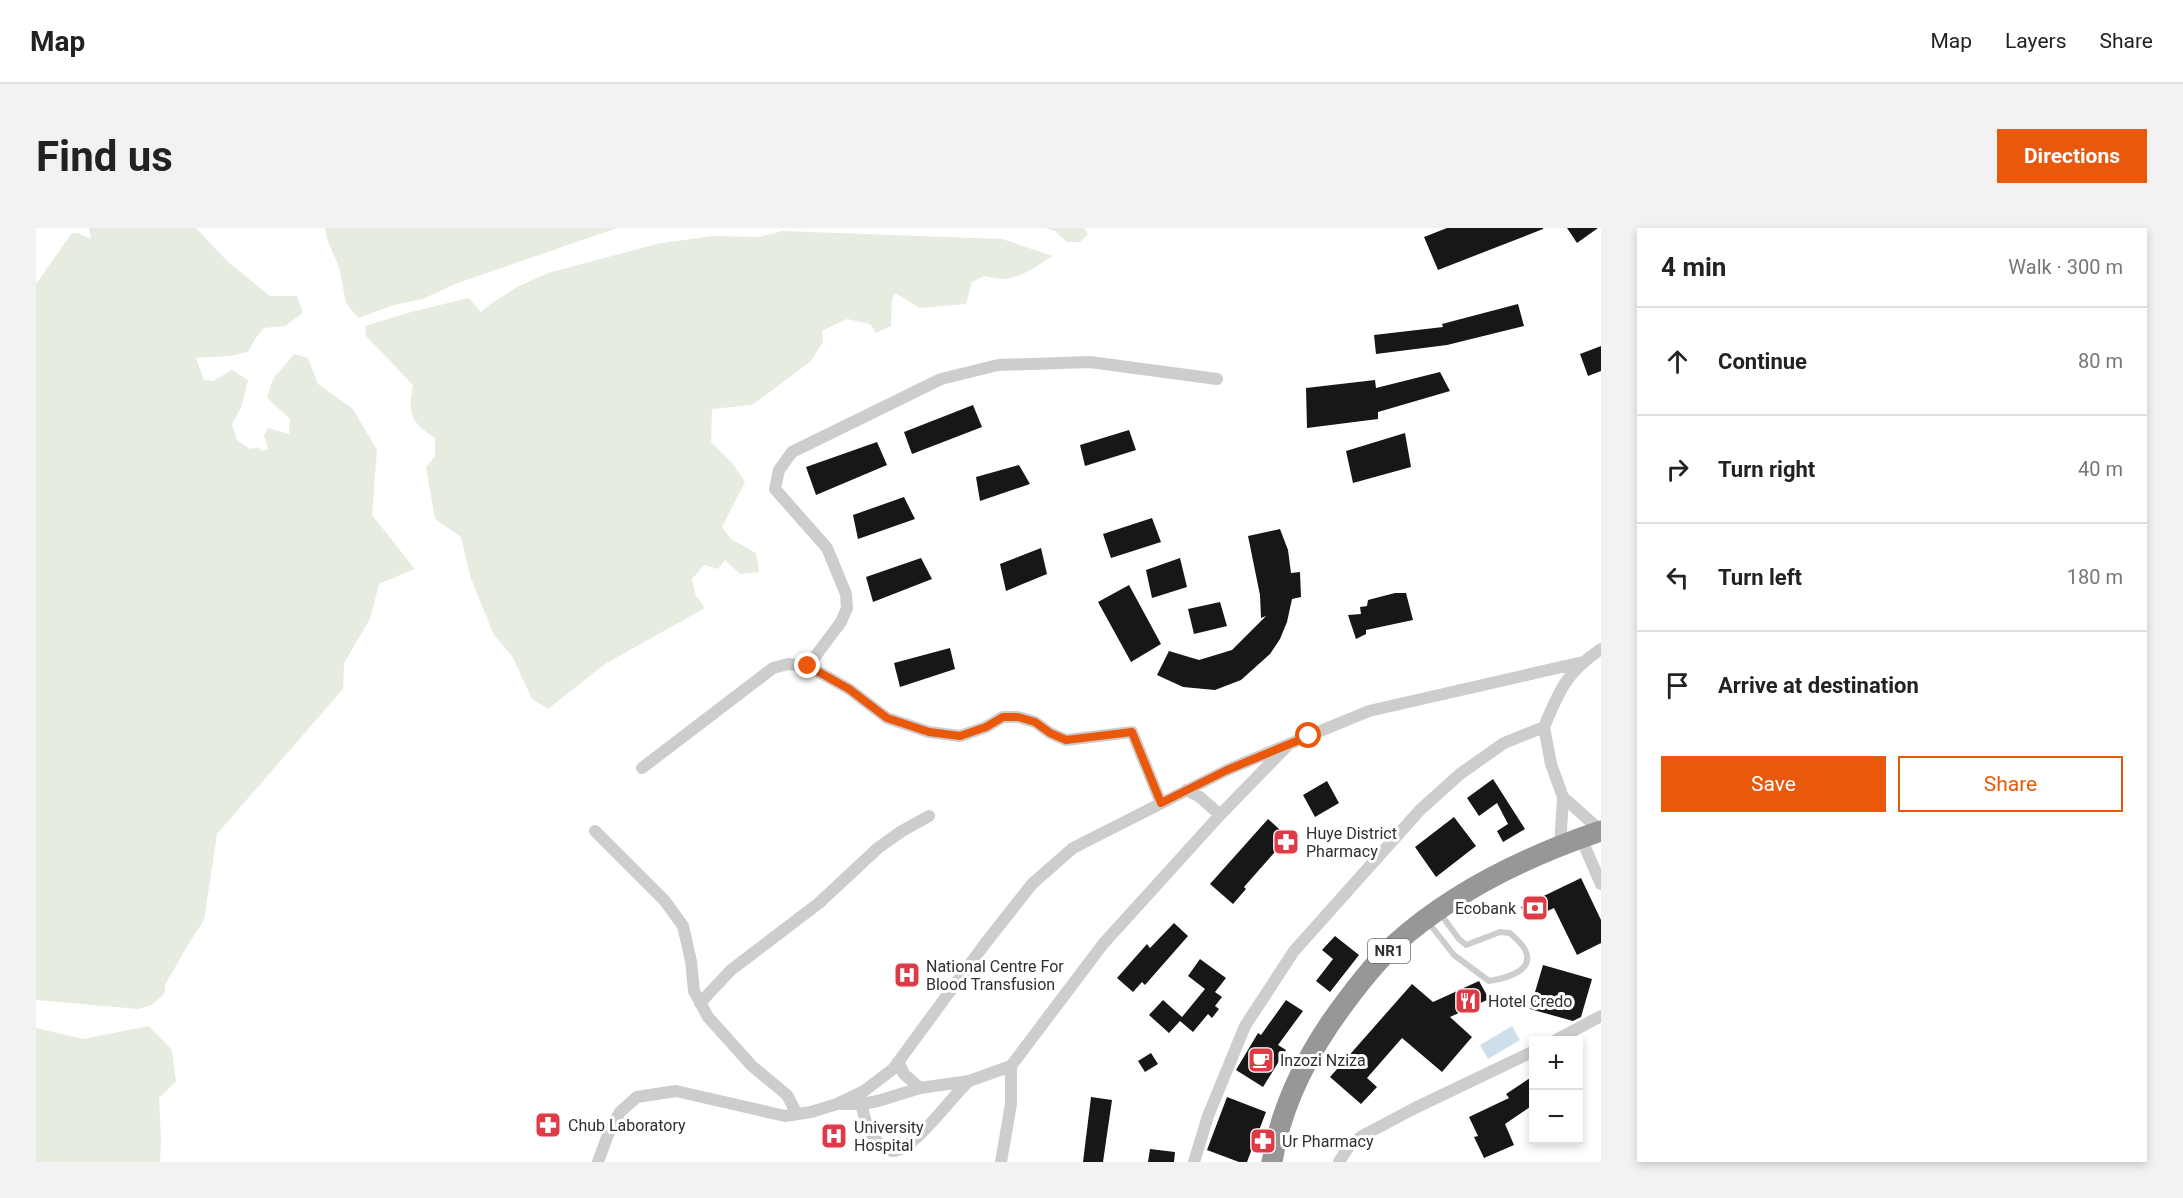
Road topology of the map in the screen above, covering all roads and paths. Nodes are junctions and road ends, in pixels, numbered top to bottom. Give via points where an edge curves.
1 (1217, 379) dead end
2 (1601, 649) edge
3 (1583, 662) junction
4 (808, 666) junction
5 (1544, 727) junction
6 (1289, 744) junction
7 (642, 768) dead end
8 (1186, 790) junction
9 (1563, 797) junction
10 (1161, 803) junction
11 (1220, 815) junction
12 (929, 816) dead end
13 (596, 831) dead end
14 (1601, 831) edge
15 (1581, 838) junction
16 (1560, 847) junction
17 (1601, 884) edge
18 (1431, 914) junction
19 (700, 1003) junction
20 (1601, 1016) edge
21 (1565, 1036) edge
22 (1529, 1053) edge
23 (898, 1062) junction
24 (1011, 1066) junction
25 (969, 1081) junction
26 (920, 1088) junction
27 (837, 1104) junction
28 (861, 1104) junction
29 (797, 1114) junction
30 (598, 1162) edge
31 (1001, 1162) edge
32 (1194, 1162) edge
33 (1272, 1162) edge
34 (1339, 1162) edge

1 - 4 street via 1090,362 998,365 940,380 792,452 778,470 775,489 827,548 846,594 847,608 841,622
2 - 3 street
3 - 5 street via 1562,685
3 - 6 street via 1369,711
4 - 7 street via 788,664 773,668
4 - 10 street via 849,689 887,718 929,732 960,736 1003,717 1018,717 1066,740 1132,732
5 - 9 street
5 - 32 street via 1503,743 1460,774 1420,810 1294,951 1245,1026 1208,1116
6 - 8 street
6 - 11 street
8 - 10 street
8 - 11 street
9 - 14 street
9 - 16 street
10 - 23 street via 1073,848 1032,884
11 - 24 street via 1103,944
12 - 19 street via 878,848 819,903 731,970
13 - 19 street via 665,901 683,926 694,991
14 - 15 highway, NR1
15 - 16 highway, NR1
15 - 17 street
16 - 18 highway, NR1 via 1477,884
18 - 18 lane via 1454,955 1489,981 1516,974 1525,965 1526,952 1510,933 1500,932 1466,945
18 - 33 highway, NR1 via 1368,972 1320,1038 1287,1101
19 - 29 street via 752,1066 787,1095
20 - 21 street
22 - 34 street via 1362,1136 1348,1146
23 - 26 street via 904,1074
23 - 27 street via 864,1091
24 - 25 street
24 - 31 street via 1011,1104
25 - 26 street
25 - 28 street via 919,1136 900,1150 885,1149 871,1135
26 - 28 street
27 - 28 street
27 - 29 street
29 - 30 street via 785,1116 676,1091 637,1097 610,1129

